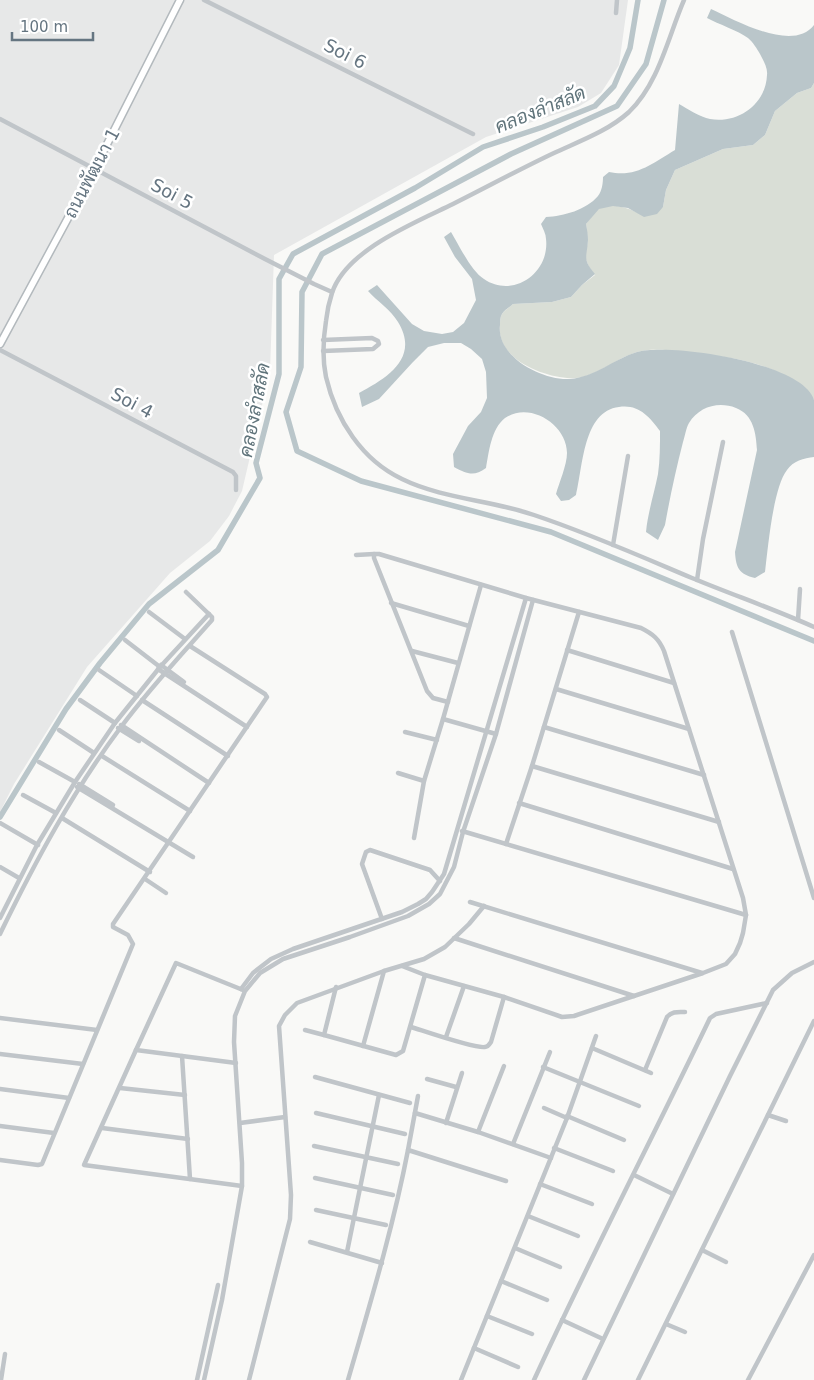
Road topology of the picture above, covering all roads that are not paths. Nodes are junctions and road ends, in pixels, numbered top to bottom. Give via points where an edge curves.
1 (180, 0) edge
2 (204, 0) edge
3 (617, 0) edge
4 (684, 0) edge
5 (616, 13) dead end
6 (0, 119) edge
7 (473, 134) dead end
8 (95, 168) junction
9 (332, 292) junction
10 (323, 340) junction
11 (0, 344) edge
12 (0, 350) edge
13 (323, 350) junction
14 (724, 442) dead end
15 (628, 456) dead end
16 (236, 490) dead end
17 (613, 545) junction
18 (374, 554) junction
19 (356, 555) dead end
20 (697, 580) junction
21 (481, 585) junction
22 (800, 589) dead end
23 (186, 592) dead end
24 (526, 598) junction
25 (533, 600) junction
26 (391, 603) junction
27 (149, 612) dead end
28 (579, 612) junction
29 (209, 614) junction
30 (798, 620) junction
31 (469, 626) junction
32 (814, 627) edge
33 (732, 632) dead end
34 (184, 639) junction
35 (125, 640) dead end
36 (190, 646) junction
37 (567, 650) junction
38 (412, 651) junction
39 (458, 663) junction
40 (160, 667) junction
41 (99, 670) dead end
42 (166, 672) junction
43 (674, 683) junction
44 (556, 689) junction
45 (137, 696) junction
46 (143, 699) junction
47 (80, 700) dead end
48 (448, 702) junction
49 (443, 719) junction
50 (115, 723) junction
51 (248, 726) junction
52 (121, 727) junction
53 (544, 727) junction
54 (688, 729) junction
55 (59, 730) dead end
56 (405, 732) dead end
57 (487, 732) junction
58 (496, 734) junction
59 (436, 740) junction
60 (94, 753) junction
61 (229, 755) junction
62 (101, 757) junction
63 (39, 762) dead end
64 (532, 766) junction
65 (398, 773) dead end
66 (704, 775) junction
67 (424, 781) junction
68 (75, 783) junction
69 (209, 784) junction
70 (81, 787) junction
71 (24, 795) dead end
72 (518, 803) junction
73 (189, 812) junction
74 (56, 813) junction
75 (62, 818) junction
76 (719, 822) junction
77 (0, 823) edge
78 (457, 829) junction
79 (463, 832) junction
80 (414, 838) dead end
81 (170, 841) junction
82 (506, 844) junction
83 (37, 845) junction
84 (43, 848) junction
85 (193, 857) dead end
86 (0, 867) edge
87 (733, 869) junction
88 (150, 872) junction
89 (19, 878) junction
90 (145, 879) junction
91 (440, 881) junction
92 (166, 893) dead end
93 (814, 898) edge
94 (470, 902) dead end
95 (484, 906) junction
96 (2, 909) edge
97 (11, 912) junction
98 (746, 915) junction
99 (0, 918) edge
100 (382, 919) junction
101 (347, 931) junction
102 (0, 934) edge
103 (350, 937) junction
104 (454, 938) junction
105 (814, 962) edge
106 (402, 966) junction
107 (384, 971) junction
108 (703, 974) junction
109 (425, 975) junction
110 (464, 986) junction
111 (336, 987) junction
112 (243, 990) junction
113 (634, 996) junction
114 (504, 998) junction
115 (766, 1003) junction
116 (685, 1012) dead end
117 (0, 1018) edge
118 (814, 1021) edge
119 (411, 1027) junction
120 (97, 1030) junction
121 (305, 1030) dead end
122 (324, 1035) junction
123 (596, 1036) dead end
124 (446, 1037) junction
125 (363, 1046) junction
126 (592, 1048) junction
127 (136, 1050) junction
128 (550, 1052) dead end
129 (0, 1054) edge
130 (182, 1056) junction
131 (236, 1063) junction
132 (83, 1064) junction
133 (504, 1066) dead end
134 (543, 1067) junction
135 (644, 1070) junction
136 (462, 1073) dead end
137 (651, 1073) dead end
138 (315, 1078) dead end
139 (428, 1079) dead end
140 (579, 1082) junction
141 (456, 1087) junction
142 (120, 1088) junction
143 (0, 1089) edge
144 (379, 1094) junction
145 (184, 1095) junction
146 (418, 1096) dead end
147 (69, 1098) junction
148 (410, 1103) dead end
149 (639, 1106) dead end
150 (544, 1108) dead end
151 (316, 1112) dead end
152 (415, 1113) junction
153 (768, 1115) junction
154 (285, 1117) junction
155 (567, 1117) junction
156 (786, 1121) dead end
157 (242, 1122) junction
158 (446, 1123) junction
159 (0, 1126) edge
160 (372, 1126) junction
161 (102, 1128) junction
162 (478, 1132) junction
163 (54, 1133) junction
164 (405, 1134) dead end
165 (188, 1139) junction
166 (624, 1140) dead end
167 (513, 1144) junction
168 (314, 1146) dead end
169 (554, 1148) junction
170 (408, 1150) junction
171 (366, 1158) junction
172 (551, 1158) junction
173 (0, 1160) edge
174 (398, 1164) dead end
175 (613, 1171) dead end
176 (634, 1175) junction
177 (315, 1178) dead end
178 (190, 1179) junction
179 (506, 1181) dead end
180 (540, 1184) junction
181 (242, 1186) junction
182 (360, 1188) junction
183 (674, 1194) junction
184 (393, 1195) dead end
185 (592, 1204) dead end
186 (316, 1210) dead end
187 (528, 1216) junction
188 (354, 1218) junction
189 (386, 1225) dead end
190 (578, 1236) dead end
191 (310, 1242) dead end
192 (514, 1248) junction
193 (702, 1250) junction
194 (347, 1252) junction
195 (814, 1255) edge
196 (726, 1262) dead end
197 (382, 1263) junction
198 (560, 1267) dead end
199 (501, 1281) junction
200 (218, 1285) dead end
201 (215, 1299) junction
202 (222, 1300) junction
203 (547, 1300) dead end
204 (487, 1316) junction
205 (562, 1320) junction
206 (666, 1324) junction
207 (685, 1332) dead end
208 (532, 1334) dead end
209 (603, 1339) junction
210 (474, 1348) junction
211 (5, 1354) dead end
212 (518, 1367) dead end
213 (1, 1380) edge
214 (197, 1380) edge
215 (204, 1380) edge
216 (249, 1380) edge
217 (348, 1380) edge
218 (461, 1380) edge
219 (534, 1380) edge
220 (584, 1380) edge
221 (638, 1380) edge
222 (748, 1380) edge

1 - 8 main road, ถนนพัฒนา 1
2 - 7 street, Soi 6
3 - 5 street
4 - 9 street via 656,70 644,94 630,111 612,125 373,245 341,276
6 - 8 street, Soi 5
8 - 9 street, Soi 5
8 - 11 main road, ถนนพัฒนา 1
9 - 10 street
10 - 13 street
10 - 13 street via 372,338 379,344 372,349
12 - 16 street, Soi 4 via 233,472
13 - 17 street via 330,394 340,419 360,447 380,465 402,479 434,490 521,511
14 - 20 street
15 - 17 street
17 - 20 street
18 - 19 street
18 - 21 street
18 - 26 street
20 - 30 street
21 - 24 street
21 - 31 street
22 - 30 street
23 - 29 street
24 - 25 street
24 - 57 street
25 - 28 street
25 - 58 street
26 - 31 street
26 - 38 street
27 - 34 street
28 - 37 street
28 - 43 street via 641,628 652,634 660,642
29 - 34 street
29 - 36 street via 212,620
30 - 32 street
31 - 39 street
33 - 93 street
34 - 40 street
35 - 40 street
36 - 42 street
36 - 51 street via 268,697
37 - 43 street
37 - 44 street
38 - 39 street
38 - 48 street via 429,695
39 - 48 street
40 - 42 street
40 - 45 street
41 - 45 street
42 - 46 street
42 - 51 street
43 - 54 street
44 - 53 street
44 - 54 street
45 - 50 street
46 - 52 street
46 - 61 street
47 - 50 street
48 - 49 street
49 - 57 street
49 - 59 street
50 - 52 street
50 - 60 street
51 - 61 street
52 - 62 street
52 - 69 street
53 - 64 street
53 - 66 street
54 - 66 street
55 - 60 street
56 - 59 street
57 - 58 street
57 - 78 street
58 - 79 street
59 - 67 street
60 - 68 street
61 - 69 street
62 - 70 street
62 - 73 street
63 - 68 street
64 - 72 street
64 - 76 street
65 - 67 street
66 - 76 street
67 - 80 street
68 - 70 street
68 - 74 street
69 - 73 street
70 - 75 street
70 - 81 street
71 - 74 street
72 - 82 street
72 - 87 street
73 - 81 street
74 - 83 street
75 - 84 street
75 - 88 street
76 - 87 street
77 - 83 street
78 - 79 street
78 - 91 street
79 - 82 street
79 - 103 street via 454,867 445,886 430,904 408,916
81 - 85 street
81 - 88 street
82 - 98 street
83 - 84 street
83 - 89 street
84 - 97 street
86 - 89 street
87 - 98 street
88 - 90 street
89 - 96 street
90 - 92 street
90 - 120 street via 113,924 128,935 132,944
91 - 100 street via 426,899
91 - 100 street via 430,870 370,850 366,852 362,864
94 - 95 street
95 - 104 street
95 - 108 street
96 - 97 street
96 - 99 street
97 - 102 street
98 - 108 street via 735,954 726,964
100 - 101 street
101 - 103 street
101 - 112 street via 271,959 252,973
103 - 112 street via 283,959 260,973
104 - 106 street via 424,959
104 - 113 street
105 - 115 street via 792,973
106 - 107 street
106 - 109 street
107 - 111 street
107 - 125 street
108 - 113 street
109 - 110 street
109 - 119 street
110 - 114 street
110 - 124 street
111 - 122 street
111 - 154 street via 297,1003 284,1015 279,1026
112 - 127 street via 176,963
112 - 131 street via 235,1016
113 - 114 street via 569,1017
114 - 124 street via 488,1046
115 - 176 street via 712,1016
115 - 183 street
116 - 135 street via 667,1017
117 - 120 street
118 - 153 street
119 - 124 street
119 - 125 street via 399,1054 387,1054
120 - 132 street
121 - 122 street
122 - 125 street
123 - 126 street
126 - 135 street
126 - 140 street
127 - 130 street
127 - 142 street
128 - 134 street
129 - 132 street
130 - 131 street
130 - 145 street
131 - 157 street
132 - 147 street
133 - 162 street
134 - 140 street
134 - 167 street
135 - 137 street
136 - 141 street
138 - 144 street
139 - 141 street
140 - 149 street
140 - 155 street
141 - 158 street
142 - 145 street
142 - 161 street
143 - 147 street
144 - 148 street
144 - 160 street
145 - 165 street
146 - 152 street
147 - 163 street
150 - 155 street
151 - 160 street
152 - 158 street
152 - 170 street
153 - 156 street
153 - 193 street
154 - 157 street
154 - 216 street via 290,1219
155 - 166 street
155 - 169 street
157 - 181 street
158 - 162 street
159 - 163 street
160 - 164 street
160 - 171 street
161 - 165 street
161 - 178 street via 84,1166
162 - 167 street
163 - 173 street via 41,1165
165 - 178 street
167 - 172 street
168 - 171 street
169 - 172 street
169 - 175 street
170 - 179 street
170 - 197 street
171 - 174 street
171 - 182 street
172 - 180 street
176 - 183 street
176 - 205 street
177 - 182 street
178 - 181 street
180 - 185 street
180 - 187 street
181 - 202 street
182 - 184 street
182 - 188 street
183 - 209 street
186 - 188 street
187 - 190 street
187 - 192 street
188 - 189 street
188 - 194 street
191 - 194 street
192 - 198 street
192 - 199 street
193 - 196 street
193 - 206 street
194 - 197 street
195 - 222 street
197 - 217 street
199 - 203 street
199 - 204 street
200 - 201 street
201 - 202 street
201 - 214 street
202 - 215 street
204 - 208 street
204 - 210 street
205 - 209 street
205 - 219 street
206 - 207 street
206 - 221 street
209 - 220 street
210 - 212 street
210 - 218 street
211 - 213 street

